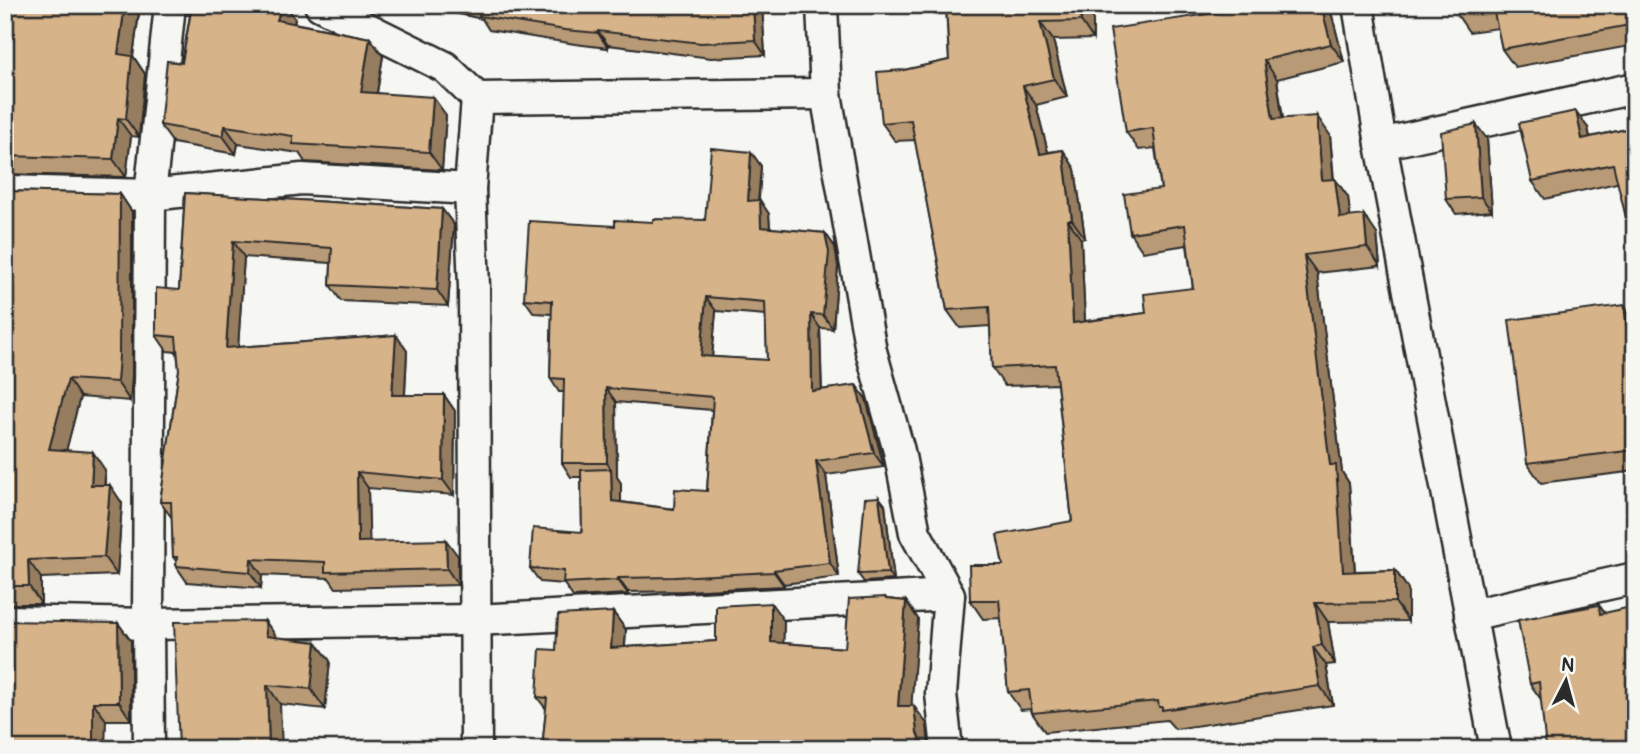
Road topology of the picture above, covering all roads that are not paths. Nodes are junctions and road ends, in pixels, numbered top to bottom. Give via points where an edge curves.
1 (170, 5) edge
2 (320, 5) edge
3 (822, 5) edge
4 (1359, 5) edge
5 (1635, 88) edge
6 (826, 94) junction
7 (477, 97) junction
8 (1381, 144) junction
9 (470, 189) junction
10 (5, 191) edge
11 (150, 195) junction
12 (1635, 578) edge
13 (949, 595) junction
14 (1470, 615) junction
15 (5, 621) edge
16 (476, 621) junction
17 (148, 624) junction
18 (149, 749) edge
19 (477, 749) edge
20 (947, 749) edge
21 (1496, 749) edge

1 - 11 street
2 - 7 street via 445,67
3 - 6 street
4 - 8 street
5 - 8 street
6 - 7 street
6 - 13 street via 871,351 899,451 915,533
7 - 9 street
8 - 14 street
9 - 11 street via 302,179
9 - 16 street
10 - 11 street
11 - 17 street
12 - 14 street
13 - 16 street
13 - 20 street via 941,694
14 - 21 street
15 - 17 street
16 - 17 street
16 - 19 street
17 - 18 street

